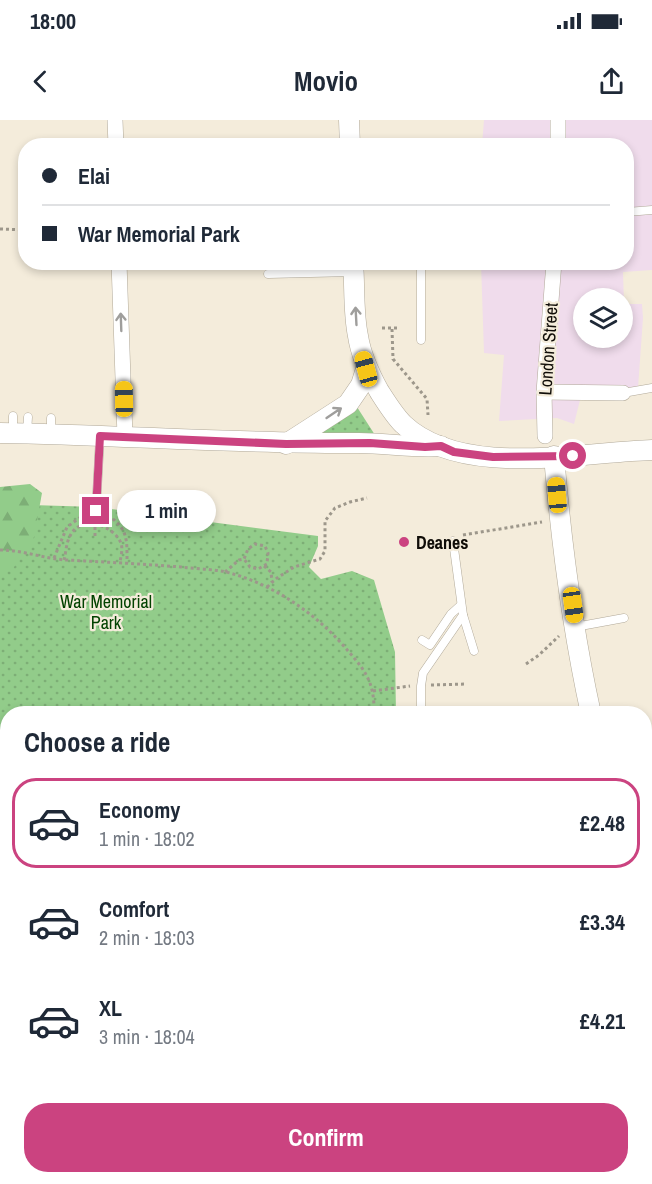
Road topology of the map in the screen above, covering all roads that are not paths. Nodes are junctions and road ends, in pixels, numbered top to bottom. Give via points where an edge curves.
1 (115, 120) edge
2 (349, 120) edge
3 (558, 120) edge
4 (116, 138) edge
5 (350, 138) edge
6 (558, 138) edge
7 (652, 210) edge
8 (634, 211) edge
9 (119, 270) edge
10 (317, 270) edge
11 (354, 270) edge
12 (421, 270) edge
13 (553, 270) edge
14 (268, 274) dead end
15 (422, 340) dead end
16 (366, 369) junction
17 (652, 388) edge
18 (544, 392) junction
19 (623, 393) joint
20 (17, 430) edge
21 (100, 436) junction
22 (545, 436) dead end
23 (125, 437) junction
24 (286, 444) junction
25 (441, 446) junction
26 (652, 450) edge
27 (554, 456) junction
28 (96, 511) road end
29 (453, 541) road end
30 (461, 605) junction
31 (463, 615) junction
32 (624, 618) dead end
33 (568, 631) junction
34 (422, 640) dead end
35 (474, 651) dead end
36 (421, 706) edge
37 (589, 706) edge

1 - 4 street
2 - 5 street
3 - 6 street
7 - 8 lane
23 -> 9 street
10 - 14 lane
16 -> 11 street via 357,335
12 - 15 lane
13 - 18 street, London Street
24 -> 16 street via 348,404
16 - 25 street via 402,423
17 - 19 lane
18 - 19 street
18 - 22 street, London Street
20 - 21 street via 51,426
21 - 23 street
21 - 28 lane
23 - 24 street
24 - 25 street
25 - 27 street via 454,452 493,457
26 - 27 street
27 - 33 street
29 - 30 lane
30 - 31 lane
30 - 34 lane via 430,645
31 - 35 lane
31 - 36 lane via 423,674
32 - 33 lane
33 - 37 street

